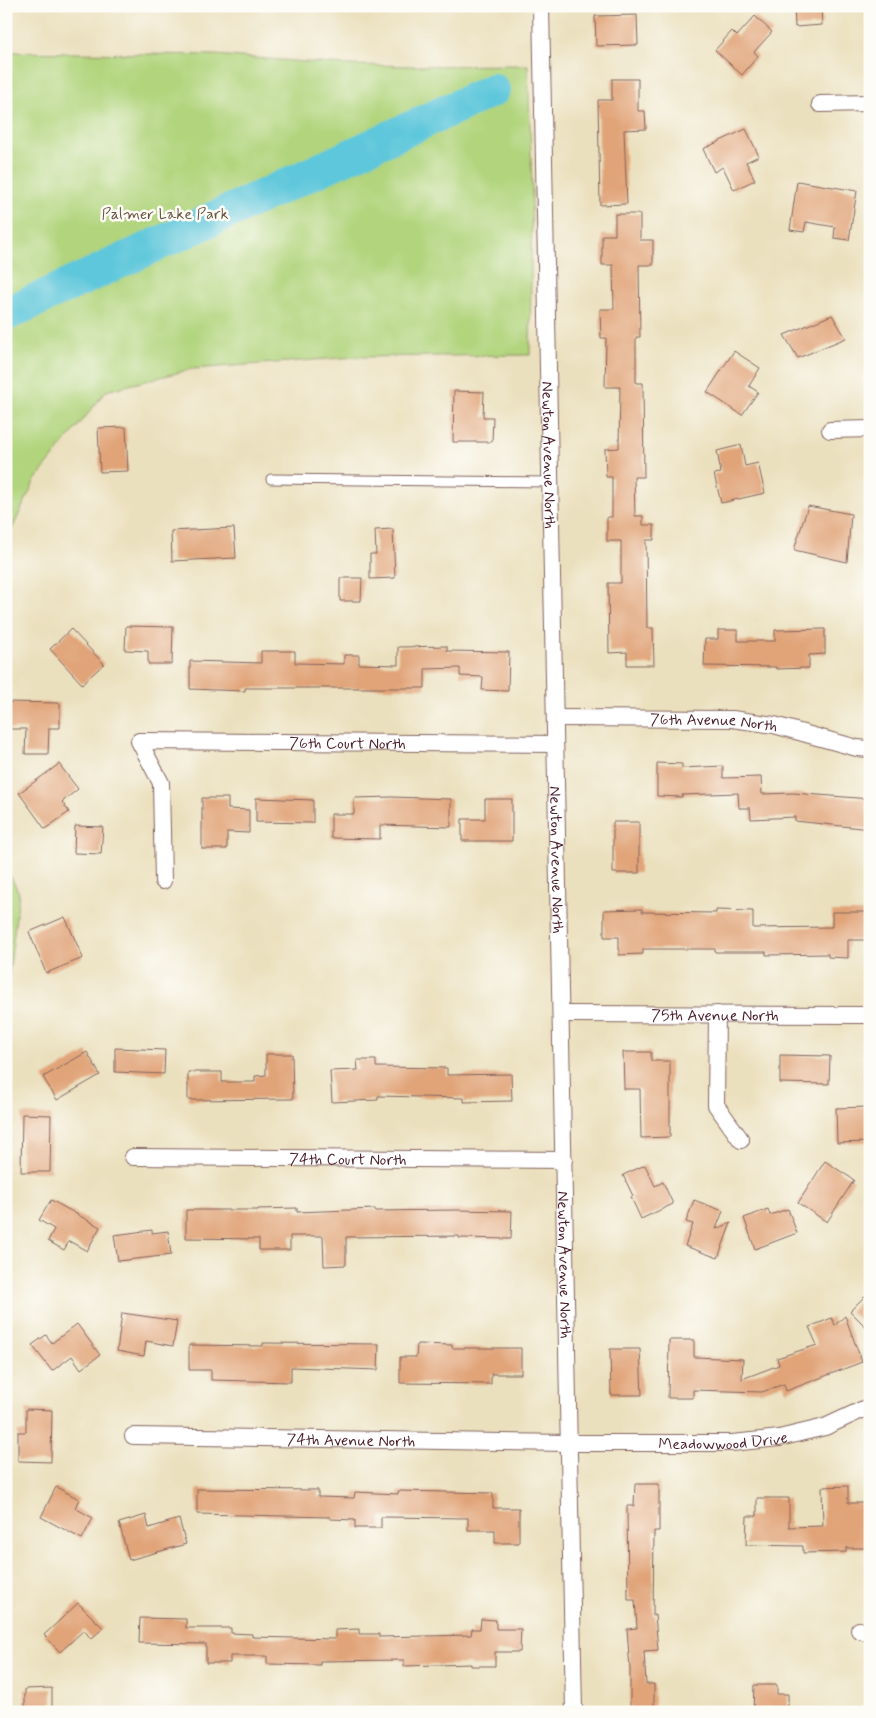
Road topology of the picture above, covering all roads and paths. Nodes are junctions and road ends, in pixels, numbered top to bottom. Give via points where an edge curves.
1 (542, 6) edge
2 (870, 103) edge
3 (820, 104) dead end
4 (870, 429) edge
5 (830, 430) dead end
6 (271, 479) dead end
7 (550, 482) junction
8 (556, 718) junction
9 (556, 744) junction
10 (870, 749) edge
11 (163, 881) dead end
12 (560, 1014) junction
13 (717, 1014) junction
14 (870, 1015) edge
15 (741, 1140) dead end
16 (133, 1157) dead end
17 (564, 1160) junction
18 (870, 1406) edge
19 (133, 1436) dead end
20 (569, 1443) junction
21 (574, 1712) edge

1 - 7 street, Newton Avenue North
2 - 3 street
4 - 5 street
6 - 7 lane
7 - 8 street, Newton Avenue North
8 - 9 street, Newton Avenue North
8 - 10 street, 76th Avenue North via 732,719 774,725
9 - 11 street, 76th Court North via 138,741 161,782
9 - 12 street, Newton Avenue North
12 - 13 street, 75th Avenue North
12 - 17 street, Newton Avenue North
13 - 14 street, 75th Avenue North
13 - 15 street via 716,1105
16 - 17 street, 74th Court North
17 - 20 street, Newton Avenue North
18 - 20 street, Meadowwood Drive via 825,1426 780,1438 732,1443
19 - 20 street, 74th Avenue North
20 - 21 street, Newton Avenue North

